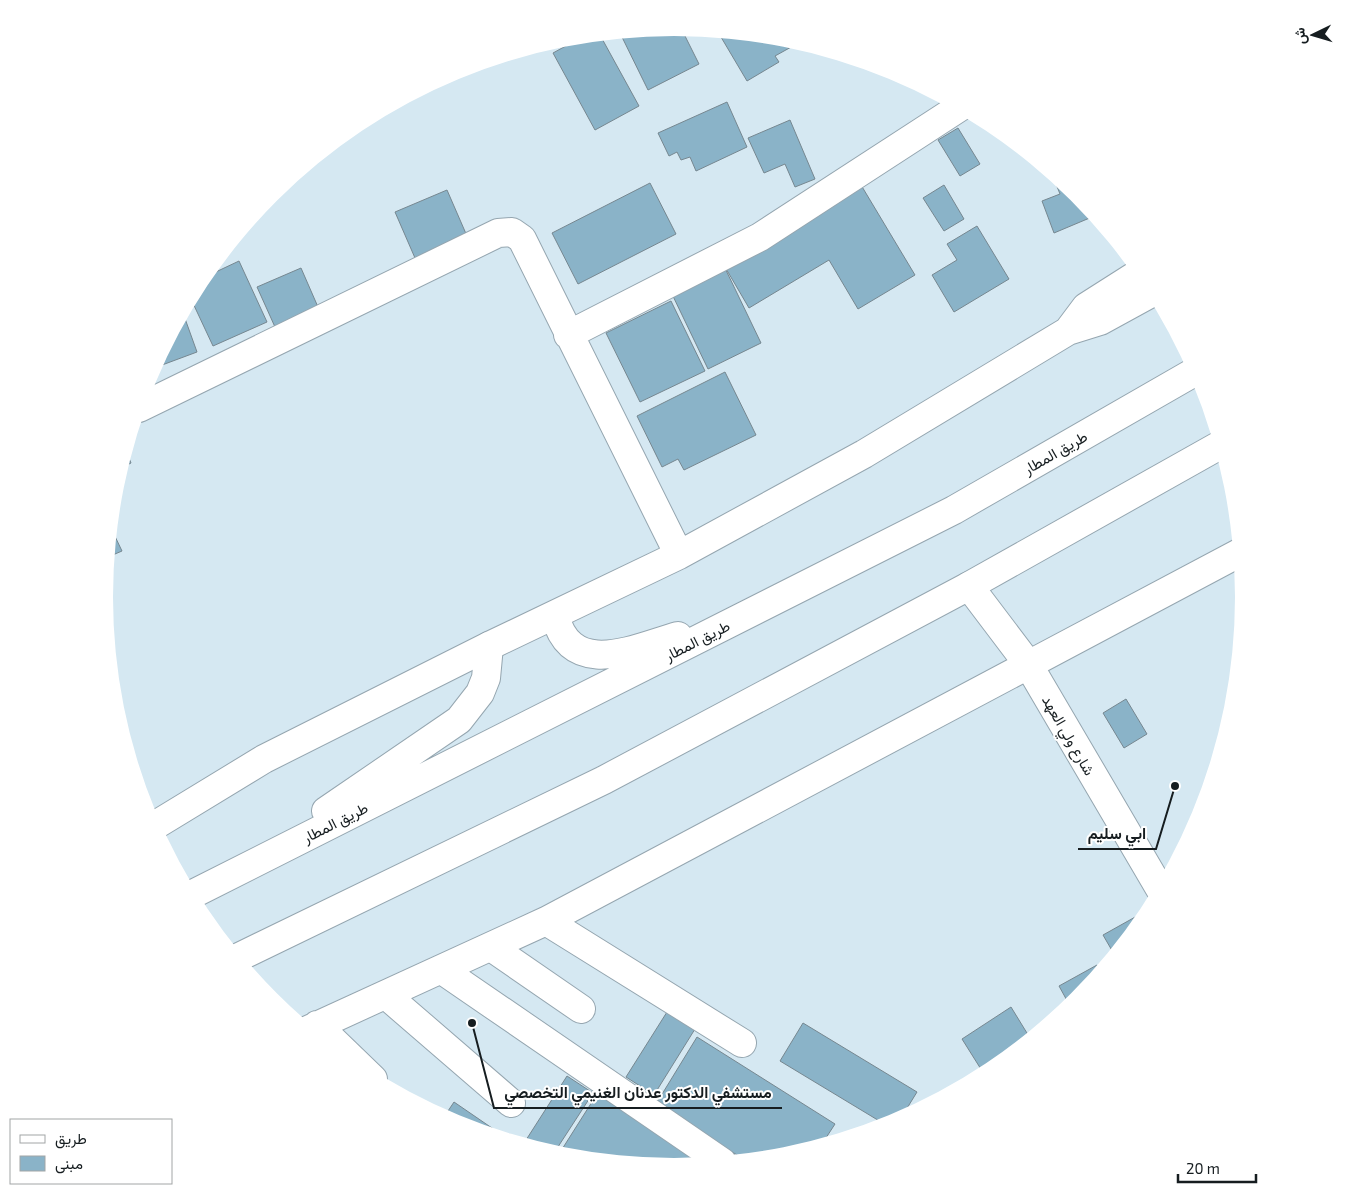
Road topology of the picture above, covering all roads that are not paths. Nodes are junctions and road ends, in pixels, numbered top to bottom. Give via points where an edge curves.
1 (954, 111) edge
2 (1134, 276) edge
3 (1147, 296) edge
4 (1068, 331) junction
5 (568, 335) junction
6 (1189, 375) edge
7 (148, 404) edge
8 (1215, 448) edge
9 (679, 555) junction
10 (1234, 556) edge
11 (969, 586) junction
12 (555, 616) junction
13 (740, 618) junction
14 (489, 646) junction
15 (1028, 664) junction
16 (161, 822) edge
17 (238, 871) junction
18 (1156, 883) edge
19 (197, 892) edge
20 (546, 922) junction
21 (491, 948) junction
22 (243, 956) edge
23 (442, 970) junction
24 (386, 995) junction
25 (580, 1009) dead end
26 (314, 1027) edge
27 (742, 1043) dead end
28 (511, 1103) dead end
29 (714, 1157) edge

1 - 5 main road via 760,237
2 - 4 main road via 1086,306
3 - 4 main road via 1100,321
4 - 9 main road via 864,454
5 - 7 main road via 522,239 512,232 498,233
5 - 9 main road
6 - 13 main road, طريق المطار via 954,510
8 - 11 main road
9 - 12 main road
10 - 15 main road
11 - 15 main road, شارع ولي العهد
11 - 22 main road via 604,780
12 - 13 main road via 569,643 588,654 601,656
12 - 14 main road
13 - 17 main road, طريق المطار
14 - 16 main road via 264,759
14 - 17 main road via 489,662 480,693 459,720
15 - 18 main road, شارع ولي العهد
15 - 20 main road
17 - 19 main road, طريق المطار
20 - 21 main road
20 - 27 main road
21 - 23 main road
21 - 25 main road
23 - 24 main road
23 - 29 main road
24 - 26 main road
24 - 28 main road

